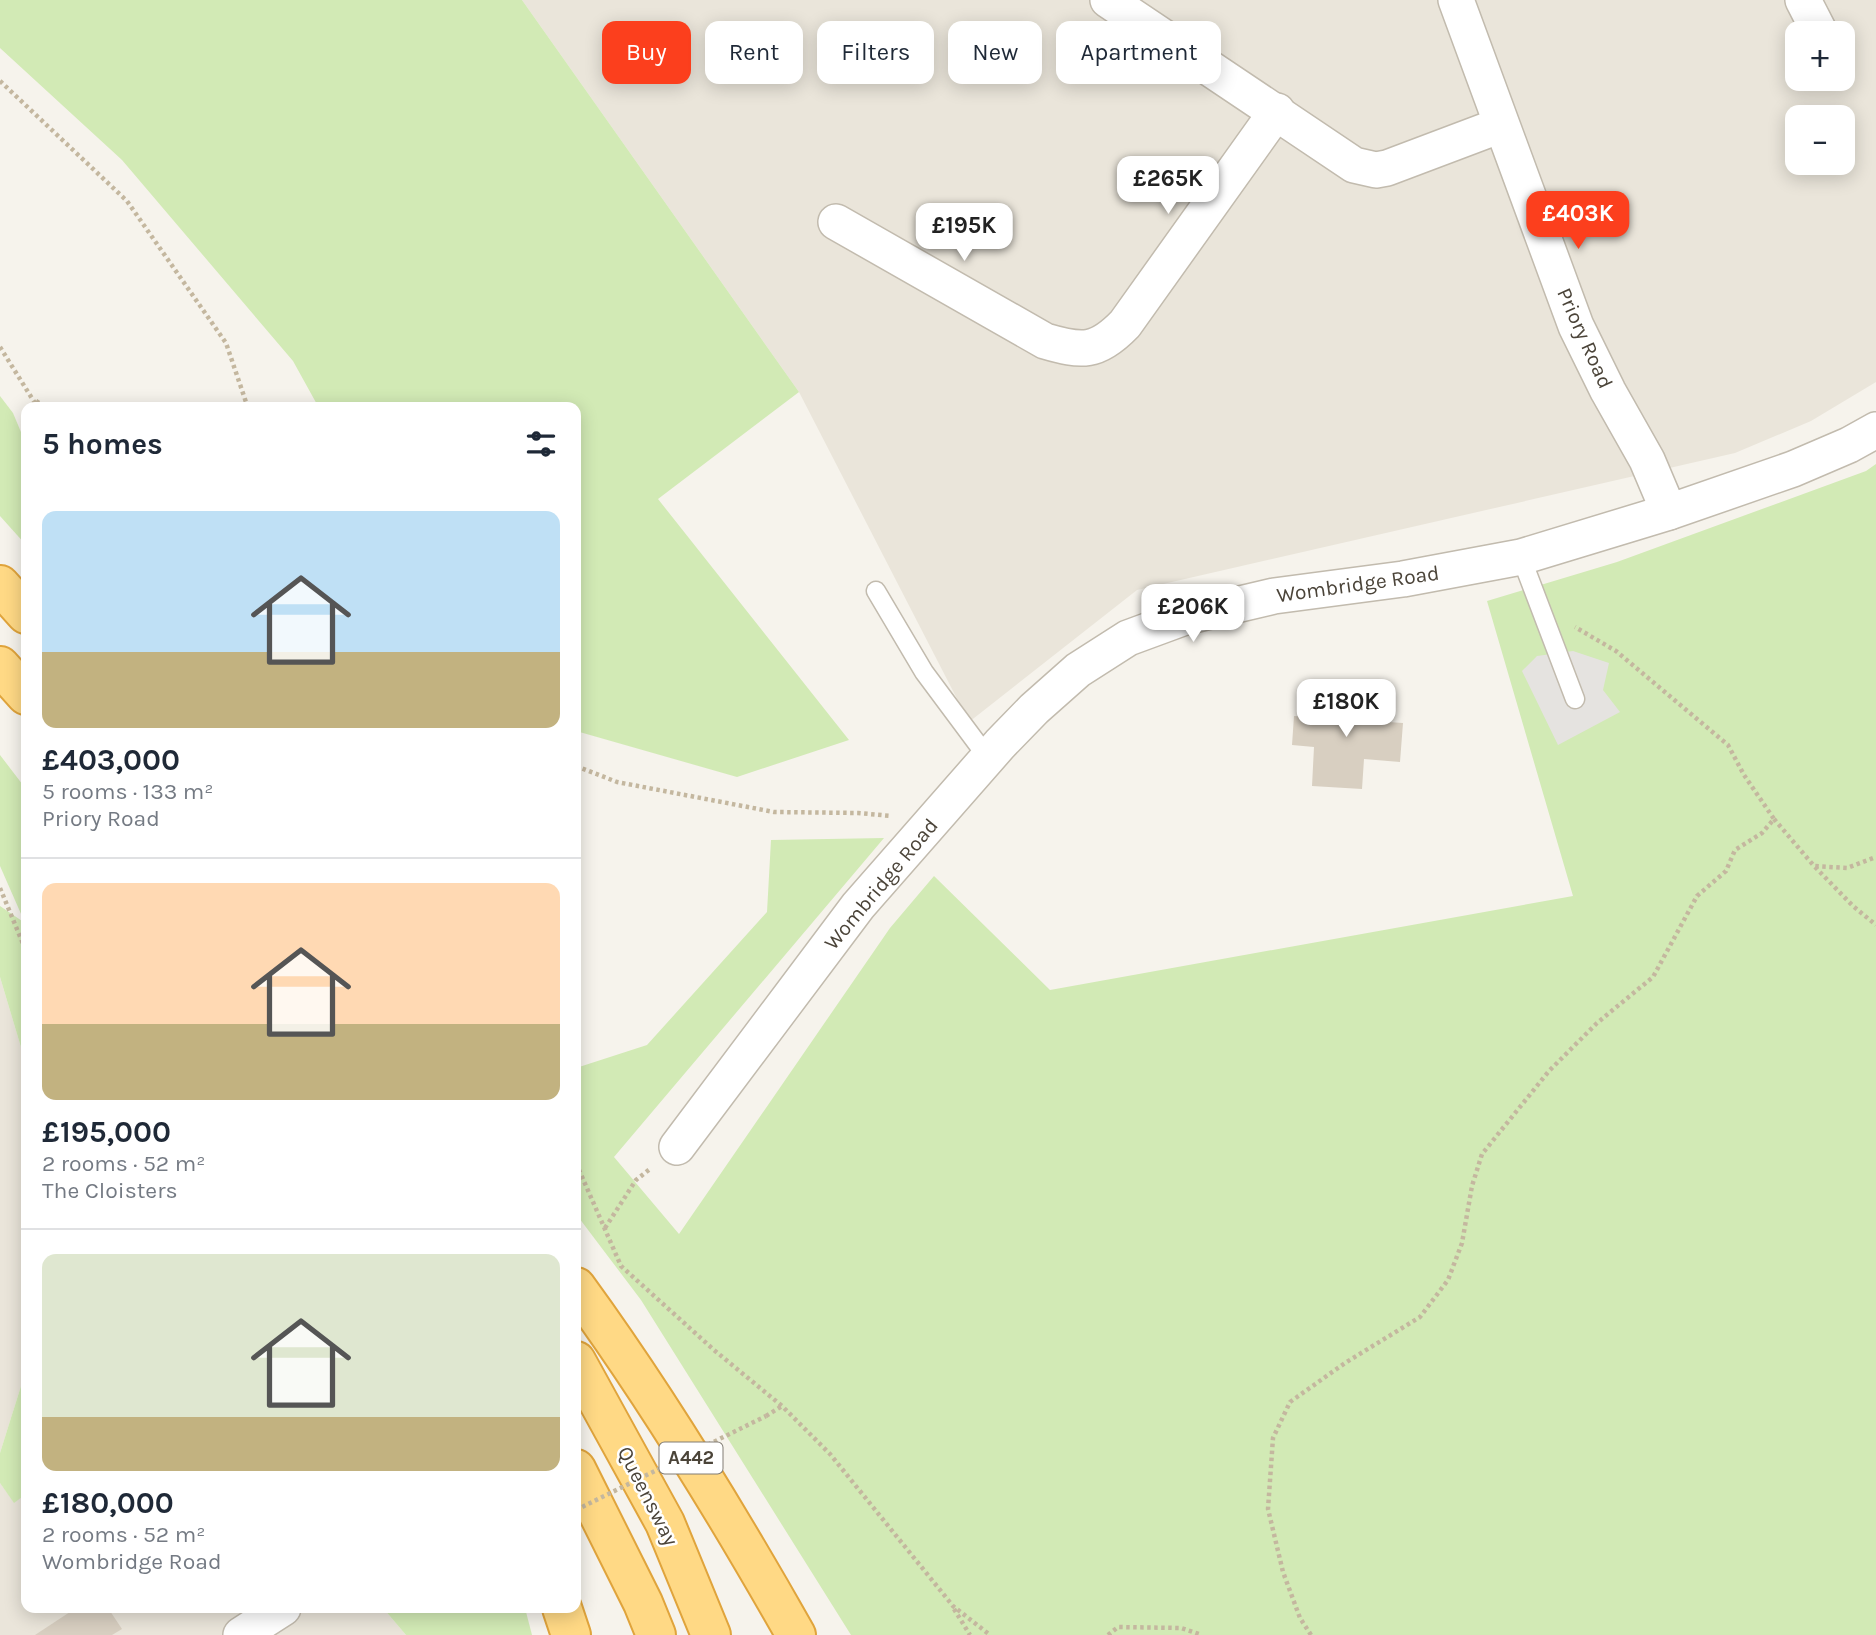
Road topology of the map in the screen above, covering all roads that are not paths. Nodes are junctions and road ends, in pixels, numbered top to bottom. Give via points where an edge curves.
1 (1108, 0) edge
2 (1456, 0) edge
3 (1277, 111) junction
4 (1501, 125) junction
5 (836, 222) dead end
6 (1876, 430) edge
7 (1669, 512) junction
8 (1521, 557) junction
9 (0, 585) edge
10 (876, 591) dead end
11 (21, 608) edge
12 (0, 666) edge
13 (21, 689) edge
14 (1575, 699) dead end
15 (988, 758) junction
16 (677, 1147) road end
17 (581, 1294) edge
18 (581, 1370) edge
19 (581, 1479) edge
20 (275, 1613) edge
21 (564, 1613) edge
22 (241, 1635) edge
23 (571, 1635) edge
24 (656, 1635) edge
25 (711, 1635) edge
26 (796, 1635) edge

1 - 3 street
2 - 4 street, Priory Road
3 - 4 street via 1354,164 1376,170
3 - 5 street via 1125,324 1110,340 1091,349 1045,341
4 - 7 street, Priory Road via 1576,326 1647,460
6 - 7 street, Wombridge Road via 1793,469
7 - 8 street, Wombridge Road
8 - 14 lane
8 - 15 street, Wombridge Road via 1274,596 1185,617 1128,638 1078,670
9 - 11 highway
10 - 15 lane via 924,672
12 - 13 highway
15 - 16 street, Wombridge Road via 858,906
17 - 26 highway, A442 via 731,1520
18 - 25 highway, Queensway / A442 via 665,1523
19 - 24 highway
20 - 22 street
21 - 23 highway

